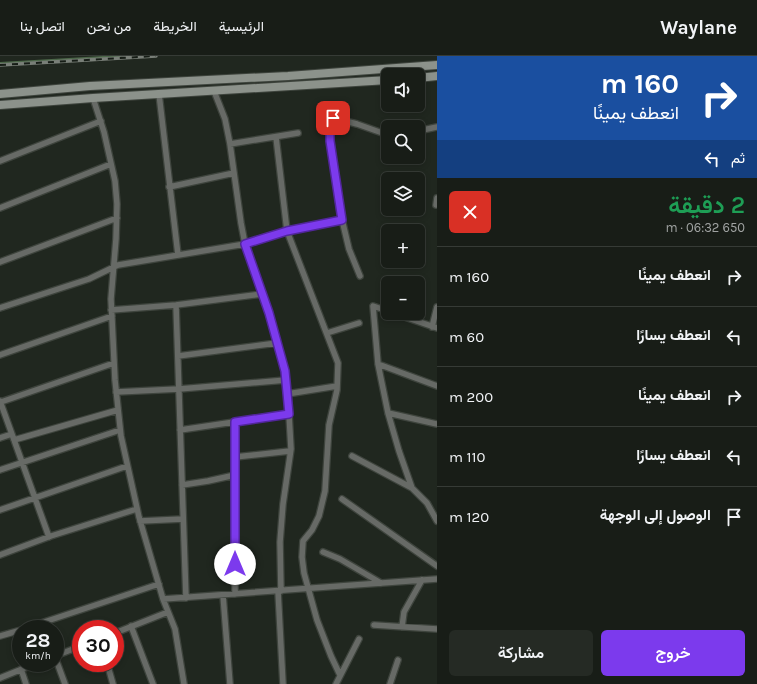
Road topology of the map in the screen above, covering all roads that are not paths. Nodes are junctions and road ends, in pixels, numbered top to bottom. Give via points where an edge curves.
1 (437, 65) edge
2 (437, 76) edge
3 (425, 77) edge
4 (381, 80) edge
5 (214, 91) junction
6 (22, 93) junction
7 (0, 94) edge
8 (159, 94) junction
9 (93, 98) junction
10 (24, 103) junction
11 (0, 105) edge
12 (101, 121) junction
13 (437, 127) edge
14 (425, 130) edge
15 (298, 133) dead end
16 (381, 133) edge
17 (276, 136) junction
18 (230, 144) junction
19 (0, 161) edge
20 (111, 164) junction
21 (234, 173) junction
22 (170, 187) junction
23 (437, 198) edge
24 (436, 205) edge
25 (0, 208) edge
26 (117, 218) junction
27 (342, 220) junction
28 (287, 231) junction
29 (245, 244) junction
30 (178, 254) junction
31 (0, 262) edge
32 (113, 267) junction
33 (360, 276) dead end
34 (262, 294) junction
35 (176, 305) junction
36 (437, 307) edge
37 (0, 308) edge
38 (381, 309) edge
39 (112, 313) junction
40 (412, 320) edge
41 (359, 323) dead end
42 (434, 328) edge
43 (327, 332) junction
44 (277, 343) junction
45 (0, 355) edge
46 (178, 356) junction
47 (114, 362) junction
48 (378, 364) junction
49 (286, 380) junction
50 (337, 386) junction
51 (437, 386) edge
52 (179, 389) junction
53 (116, 392) junction
54 (287, 394) junction
55 (0, 402) edge
56 (118, 410) junction
57 (388, 413) junction
58 (289, 414) junction
59 (235, 422) junction
60 (437, 424) edge
61 (120, 430) junction
62 (180, 430) junction
63 (13, 437) junction
64 (0, 438) edge
65 (290, 451) junction
66 (352, 456) dead end
67 (235, 457) junction
68 (22, 463) junction
69 (127, 466) junction
70 (0, 470) edge
71 (235, 475) junction
72 (182, 485) junction
73 (412, 488) junction
74 (35, 498) junction
75 (342, 499) dead end
76 (137, 509) junction
77 (0, 510) edge
78 (183, 519) junction
79 (436, 519) edge
80 (140, 521) junction
81 (49, 537) junction
82 (323, 552) dead end
83 (0, 555) edge
84 (437, 566) edge
85 (437, 579) edge
86 (422, 580) junction
87 (381, 583) junction
88 (159, 584) junction
89 (308, 589) junction
90 (280, 591) junction
91 (235, 594) junction
92 (223, 595) junction
93 (186, 598) junction
94 (164, 599) junction
95 (168, 612) junction
96 (50, 620) edge
97 (374, 625) dead end
98 (131, 626) junction
99 (402, 627) junction
100 (124, 629) edge
101 (437, 629) edge
102 (12, 632) edge
103 (0, 636) edge
104 (359, 639) dead end
105 (398, 660) dead end
106 (14, 672) edge
107 (22, 672) edge
108 (61, 672) edge
109 (110, 672) edge
110 (340, 675) junction
111 (0, 678) edge
112 (26, 684) edge
113 (65, 684) edge
114 (113, 684) edge
115 (153, 684) edge
116 (184, 684) edge
117 (230, 684) edge
118 (283, 684) edge
119 (336, 684) edge
120 (390, 684) edge

1 - 6 main road via 90,86
2 - 3 main road
4 - 5 main road
5 - 8 main road
5 - 18 street via 225,119
6 - 7 main road
6 - 10 main road
8 - 9 main road
8 - 22 street
9 - 10 main road
9 - 12 street
10 - 11 main road
12 - 19 street
12 - 20 street
13 - 14 street
15 - 17 street
16 - 27 street via 344,120 333,118 330,122 330,141
17 - 18 street
17 - 28 street
18 - 21 street
20 - 25 street
20 - 26 street via 116,181
21 - 22 street
21 - 29 street
22 - 30 street
23 - 24 street
26 - 31 street
26 - 32 street
27 - 28 street
27 - 33 street via 349,249
28 - 29 street
28 - 43 street
29 - 30 street
29 - 34 street
30 - 32 street
32 - 37 street via 89,279
32 - 39 street
34 - 35 street
34 - 44 street
35 - 39 street
35 - 46 street
36 - 42 street
38 - 48 street via 373,306
39 - 45 street
39 - 47 street
40 - 42 street
41 - 43 street
43 - 50 street via 338,363
44 - 46 street
44 - 49 street
46 - 52 street
47 - 53 street
47 - 55 street
48 - 51 street
48 - 57 street
49 - 52 street
49 - 54 street
50 - 54 street
50 - 89 street via 326,457 325,491 319,516 303,542 302,557
52 - 53 street
52 - 62 street
53 - 56 street
54 - 58 street
55 - 63 street
56 - 61 street
56 - 63 street
57 - 60 street
57 - 73 street via 398,451
58 - 59 street
58 - 65 street
59 - 62 street
59 - 67 street
61 - 68 street
61 - 69 street
62 - 72 street
63 - 64 street
63 - 68 street
65 - 67 street
65 - 90 street via 280,542
66 - 73 street
67 - 71 street
68 - 70 street
68 - 74 street
69 - 74 street
69 - 76 street
71 - 72 street
71 - 91 street
72 - 78 street
73 - 79 street via 427,503
74 - 77 street
74 - 81 street
75 - 84 street
76 - 80 street
76 - 81 street
78 - 80 street
78 - 93 street
80 - 88 street
81 - 83 street
82 - 87 street
85 - 86 street
86 - 87 street
86 - 99 street via 404,612
87 - 89 street
88 - 94 street
88 - 96 street
89 - 90 street
89 - 110 street via 330,656
90 - 91 street
90 - 118 street
91 - 92 street
92 - 93 street
92 - 117 street
93 - 94 street
94 - 95 street
95 - 98 street
95 - 116 street via 175,629
97 - 99 street
98 - 100 street
98 - 115 street
99 - 101 street
102 - 103 street
104 - 110 street
105 - 120 street
106 - 111 street
107 - 112 street
108 - 113 street
109 - 114 street
110 - 119 street

